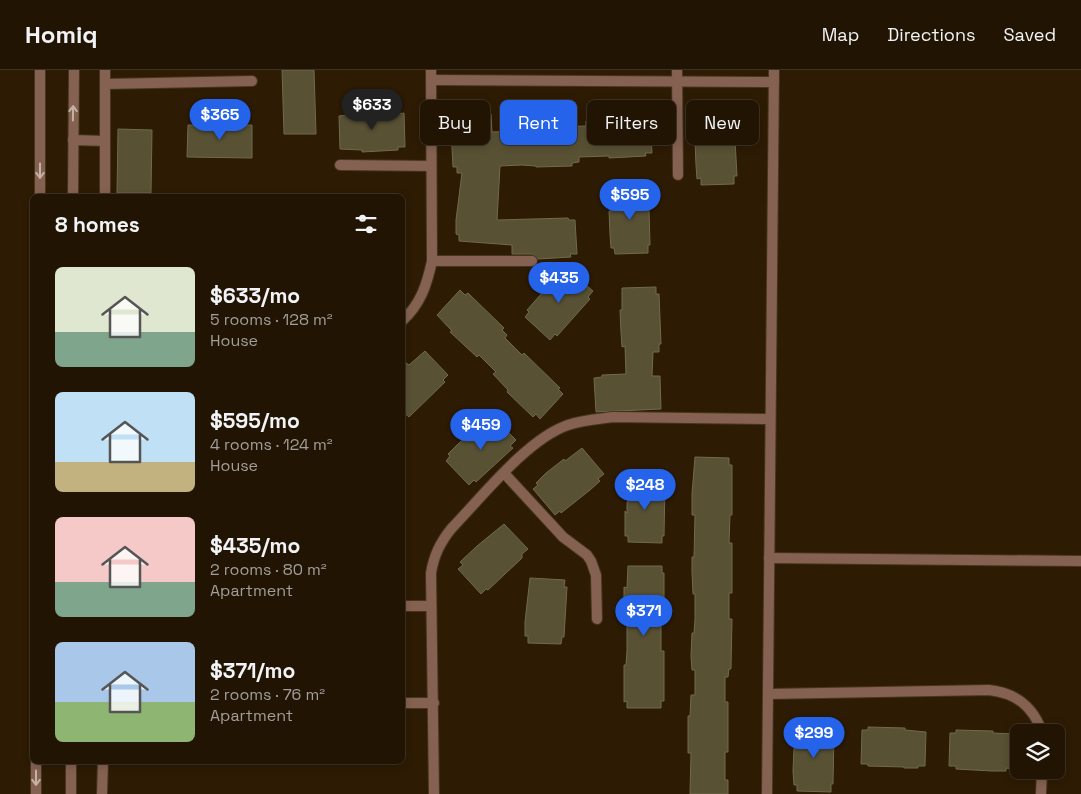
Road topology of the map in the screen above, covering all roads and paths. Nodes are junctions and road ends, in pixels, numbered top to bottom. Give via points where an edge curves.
1 (40, 70) edge
2 (74, 70) edge
3 (105, 70) edge
4 (677, 70) edge
5 (774, 70) edge
6 (431, 75) edge
7 (252, 81) dead end
8 (678, 81) junction
9 (774, 82) junction
10 (105, 84) junction
11 (73, 140) junction
12 (106, 141) junction
13 (340, 165) dead end
14 (431, 166) junction
15 (678, 175) dead end
16 (40, 194) edge
17 (73, 194) edge
18 (105, 194) edge
19 (432, 261) junction
20 (532, 261) dead end
21 (405, 318) edge
22 (770, 419) junction
23 (504, 473) junction
24 (769, 558) junction
25 (1081, 561) edge
26 (405, 606) edge
27 (430, 606) junction
28 (597, 619) dead end
29 (768, 694) junction
30 (405, 703) edge
31 (434, 703) junction
32 (1039, 724) edge
33 (36, 764) edge
34 (71, 764) edge
35 (102, 764) edge
36 (1042, 779) edge
37 (36, 794) edge
38 (71, 794) edge
39 (102, 794) edge
40 (434, 794) edge
41 (766, 794) edge
42 (1041, 794) edge

1 -> 16 street
11 -> 2 street
3 - 10 street
4 - 8 street
5 - 9 street
6 - 8 street
6 - 14 street
7 - 10 street
8 - 9 street
8 - 15 street
9 - 22 street
10 - 12 street
11 - 12 street
11 - 17 street
12 - 18 street
13 - 14 street
14 - 19 street
19 - 20 street
19 - 21 street via 420,300
22 - 23 street via 613,417 587,420 567,425 548,435
22 - 24 street
23 - 27 street via 440,542 433,558
23 - 28 street via 563,537 591,561 596,575
24 - 25 street
24 - 29 street
26 - 27 street
27 - 31 street
29 - 32 street via 1001,691 1013,695 1027,706
29 - 41 street
30 - 31 street
31 - 40 street
33 -> 37 street
34 - 38 street
35 - 39 street
36 - 42 street

